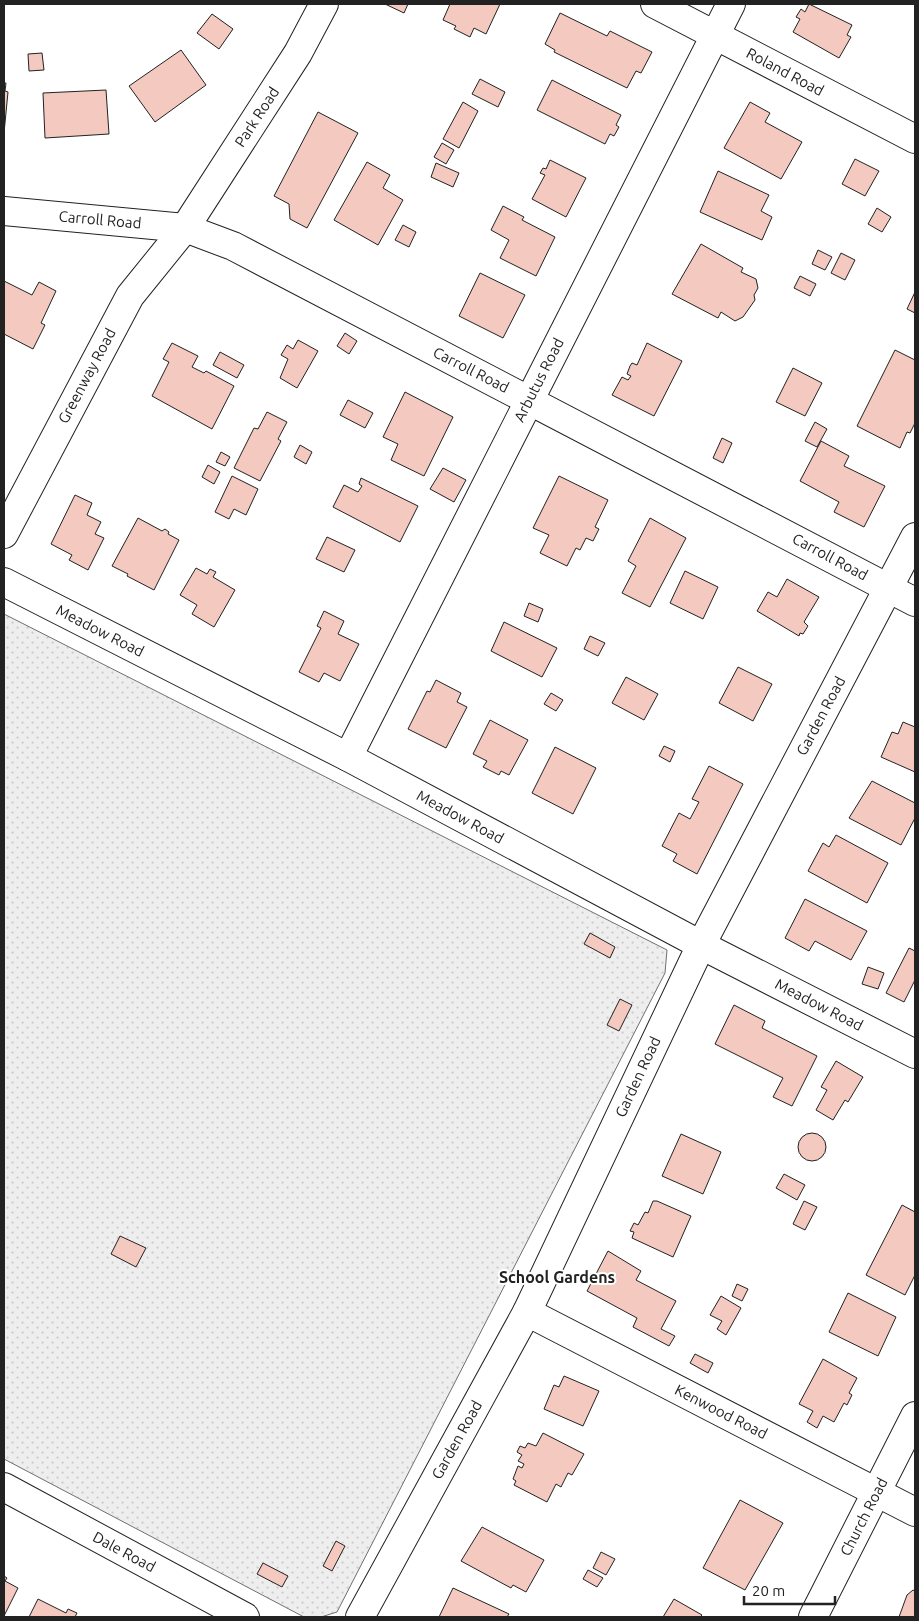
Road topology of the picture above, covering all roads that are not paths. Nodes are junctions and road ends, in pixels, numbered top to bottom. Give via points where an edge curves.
1 (324, 4) edge
2 (655, 4) edge
3 (731, 4) edge
4 (714, 35) junction
5 (915, 139) edge
6 (4, 211) edge
7 (185, 228) junction
8 (529, 401) junction
9 (4, 534) edge
10 (915, 537) edge
11 (4, 582) edge
12 (888, 588) junction
13 (915, 602) edge
14 (348, 757) junction
15 (700, 945) junction
16 (915, 1054) edge
17 (527, 1312) junction
18 (915, 1416) edge
19 (4, 1487) edge
20 (876, 1492) junction
21 (915, 1512) edge
22 (245, 1617) edge
23 (360, 1617) edge
24 (813, 1617) edge

1 - 7 street, Park Road via 298,52
2 - 4 street, Roland Road
3 - 4 street, Arbutus Road
4 - 5 street, Roland Road
4 - 8 street, Arbutus Road
6 - 7 street, Carroll Road
7 - 8 street, Carroll Road via 233,246
7 - 9 street, Greenway Road via 130,296
8 - 12 street, Carroll Road
8 - 14 street, Arbutus Road
10 - 12 street, Garden Road
11 - 14 street, Meadow Road
12 - 13 street, Carroll Road
12 - 15 street, Garden Road
14 - 15 street, Meadow Road
15 - 16 street, Meadow Road
15 - 17 street, Garden Road
17 - 20 street, Kenwood Road
17 - 23 street, Garden Road
18 - 20 street, Church Road
19 - 22 street, Dale Road
20 - 21 street, Kenwood Road
20 - 24 street, Church Road

